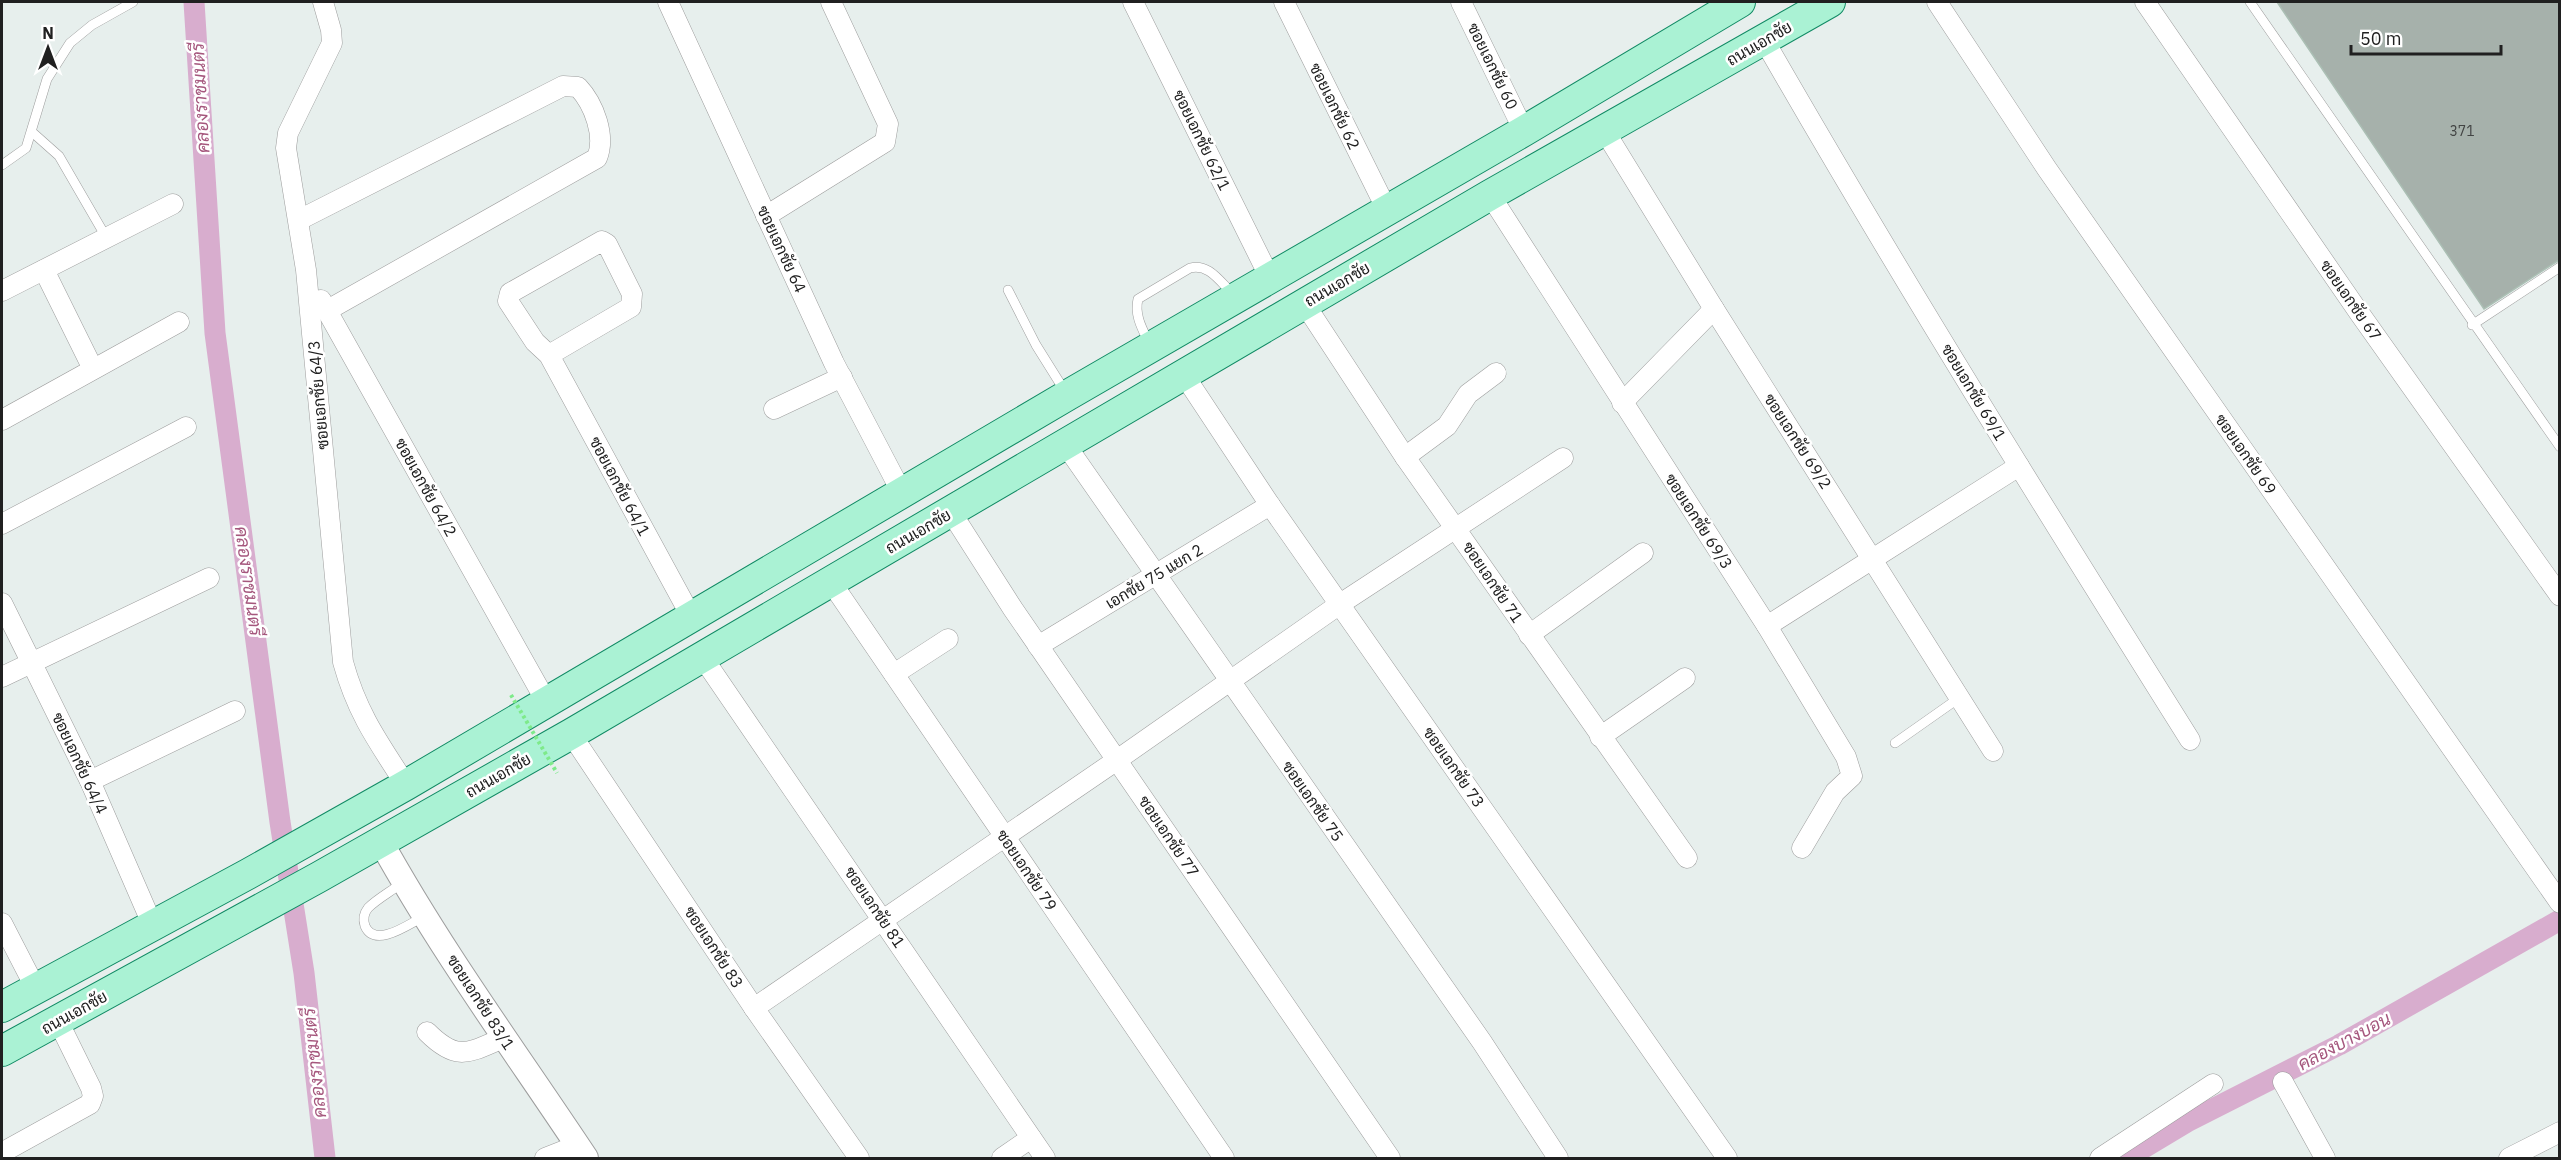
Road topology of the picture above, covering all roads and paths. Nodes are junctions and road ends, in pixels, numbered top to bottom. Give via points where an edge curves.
1 (134, 2) edge
2 (323, 2) edge
3 (668, 2) edge
4 (831, 2) edge
5 (1133, 2) edge
6 (1284, 2) edge
7 (1461, 2) edge
8 (1740, 2) edge
9 (1830, 2) edge
10 (1937, 2) edge
11 (2145, 2) edge
12 (2250, 2) edge
13 (1764, 40) junction
14 (1604, 130) junction
15 (1524, 131) junction
16 (32, 132) junction
17 (2, 165) edge
18 (1490, 195) junction
19 (173, 204) dead end
20 (1387, 210) junction
21 (766, 216) junction
22 (299, 220) junction
23 (106, 237) junction
24 (2559, 267) edge
25 (44, 270) junction
26 (306, 270) junction
27 (1270, 278) junction
28 (1008, 290) dead end
29 (2, 291) edge
30 (1236, 297) junction
31 (1304, 303) junction
32 (1714, 309) junction
33 (326, 311) junction
34 (179, 322) dead end
35 (2472, 325) junction
36 (1151, 347) junction
37 (549, 355) junction
38 (93, 369) junction
39 (1496, 373) dead end
40 (1184, 375) junction
41 (842, 377) junction
42 (1068, 395) junction
43 (1622, 403) junction
44 (774, 410) dead end
45 (2, 420) edge
46 (186, 427) dead end
47 (1065, 444) junction
48 (2559, 447) edge
49 (978, 448) junction
50 (1405, 457) junction
51 (1563, 458) dead end
52 (2019, 466) junction
53 (999, 483) junction
54 (902, 493) junction
55 (1270, 505) junction
56 (951, 512) junction
57 (2, 524) edge
58 (1456, 528) junction
59 (1643, 553) dead end
60 (1873, 557) junction
61 (1157, 574) junction
62 (209, 578) dead end
63 (831, 582) junction
64 (2559, 596) edge
65 (2, 603) edge
66 (1340, 604) junction
67 (692, 618) junction
68 (1767, 626) junction
69 (1529, 635) junction
70 (948, 639) dead end
71 (1038, 646) junction
72 (703, 658) junction
73 (32, 662) junction
74 (894, 674) junction
75 (2, 677) edge
76 (1685, 678) dead end
77 (1228, 680) junction
78 (511, 695) dead end
79 (1960, 698) junction
80 (547, 703) junction
81 (235, 711) dead end
82 (571, 734) junction
83 (1600, 737) junction
84 (2190, 740) dead end
85 (1895, 743) dead end
86 (1993, 751) dead end
87 (1117, 760) junction
88 (557, 773) dead end
89 (90, 781) junction
90 (406, 785) junction
91 (1004, 836) junction
92 (381, 843) junction
93 (1802, 848) dead end
94 (1687, 858) dead end
95 (403, 882) junction
96 (2559, 903) edge
97 (426, 916) junction
98 (883, 919) junction
99 (2, 923) edge
100 (153, 926) junction
101 (36, 989) junction
102 (2, 1007) edge
103 (754, 1008) junction
104 (58, 1021) junction
105 (427, 1032) dead end
106 (503, 1038) junction
107 (2, 1051) edge
108 (2283, 1082) dead end
109 (2213, 1084) dead end
110 (2559, 1132) edge
111 (1031, 1138) junction
112 (5, 1151) dead end
113 (582, 1152) edge
114 (545, 1158) edge
115 (859, 1158) edge
116 (1002, 1158) edge
117 (1045, 1158) edge
118 (1224, 1158) edge
119 (1390, 1158) edge
120 (1558, 1158) edge
121 (1727, 1158) edge
122 (2100, 1158) edge
123 (2325, 1158) edge
124 (2509, 1158) edge

1 - 16 lane via 92,25 70,43 47,79
2 - 22 street, ซอยเอกชัย 64/3 via 332,43 288,133 286,148
3 - 21 street, ซอยเอกชัย 64
4 - 21 street via 888,124 888,133 885,142
5 - 27 street, ซอยเอกชัย 62/1
6 - 20 street, ซอยเอกชัย 62
7 - 15 street, ซอยเอกชัย 60
8 - 15 main road
9 - 13 main road, ถนนเอกชัย
10 - 96 street, ซอยเอกชัย 69 via 2047,169
11 - 64 street, ซอยเอกชัย 67
12 - 35 lane
13 - 14 main road, ถนนเอกชัย
13 - 52 street, ซอยเอกชัย 69/1 via 1844,180
14 - 18 main road, ถนนเอกชัย
14 - 32 street, ซอยเอกชัย 69/2
15 - 20 main road
16 - 17 lane via 26,148
16 - 23 lane via 59,156
18 - 31 main road, ถนนเอกชัย
18 - 43 street, ซอยเอกชัย 69/3
19 - 23 street
20 - 27 main road
21 - 41 street, ซอยเอกชัย 64
22 - 26 street, ซอยเอกชัย 64/3
22 - 33 street via 563,86 578,87 587,96 602,137 597,158
23 - 25 street
24 - 35 lane
25 - 29 street
25 - 38 street
26 - 33 street, ซอยเอกชัย 64/2
26 - 90 street, ซอยเอกชัย 64/3 via 343,662 361,715
27 - 30 main road
28 - 42 lane
30 - 36 main road
30 - 36 lane via 1207,268 1190,268 1138,299 1137,316
31 - 40 main road, ถนนเอกชัย
31 - 50 street, ซอยเอกชัย 71
32 - 43 street
32 - 60 street, ซอยเอกชัย 69/2
33 - 80 street, ซอยเอกชัย 64/2
34 - 38 street
35 - 48 lane
36 - 42 main road
37 - 37 street, ซอยเอกชัย 64/1 via 510,307 510,293 602,241 632,294 631,307
37 - 67 street, ซอยเอกชัย 64/1
38 - 45 street
39 - 50 street via 1468,394 1447,426
40 - 47 main road, ถนนเอกชัย
40 - 55 street, ซอยเอกชัย 73
41 - 44 street
41 - 54 street, ซอยเอกชัย 64
42 - 49 main road
43 - 68 street, ซอยเอกชัย 69/3
46 - 57 street
47 - 53 main road, ถนนเอกชัย
47 - 61 street, ซอยเอกชัย 75
49 - 53 main road
49 - 54 main road
50 - 58 street, ซอยเอกชัย 71
51 - 58 street
52 - 60 street
52 - 84 street, ซอยเอกชัย 69/1
53 - 56 main road, ถนนเอกชัย
54 - 67 main road
55 - 61 street, เอกชัย 75 แยก 2
55 - 66 street, ซอยเอกชัย 73
56 - 63 main road, ถนนเอกชัย
56 - 71 street, ซอยเอกชัย 77
58 - 66 street
58 - 69 street, ซอยเอกชัย 71
59 - 69 street
60 - 68 street
60 - 79 street, ซอยเอกชัย 69/2
61 - 71 street, เอกชัย 75 แยก 2
61 - 77 street, ซอยเอกชัย 75
62 - 73 street
63 - 72 main road, ถนนเอกชัย
63 - 74 street, ซอยเอกชัย 79
65 - 73 street, ซอยเอกชัย 64/4
66 - 77 street
66 - 121 street, ซอยเอกชัย 73
67 - 80 main road
68 - 93 street, ซอยเอกชัย 69/3 via 1852,773 1825,807
69 - 83 street, ซอยเอกชัย 71
70 - 74 street
71 - 87 street, ซอยเอกชัย 77
72 - 82 main road, ถนนเอกชัย
72 - 98 street, ซอยเอกชัย 81
73 - 75 street
73 - 89 street, ซอยเอกชัย 64/4
74 - 91 street, ซอยเอกชัย 79
76 - 83 street
77 - 87 street
77 - 120 street, ซอยเอกชัย 75 via 1482,1042
78 - 88 path, bridge
79 - 85 lane
79 - 86 street, ซอยเอกชัย 69/2
80 - 90 main road
81 - 89 street
82 - 92 main road, ถนนเอกชัย
82 - 103 street, ซอยเอกชัย 83
83 - 94 street, ซอยเอกชัย 71
87 - 91 street
87 - 119 street, ซอยเอกชัย 77
89 - 100 street, ซอยเอกชัย 64/4
90 - 100 main road
91 - 98 street
91 - 118 street, ซอยเอกชัย 79
92 - 95 street, ซอยเอกชัย 83/1
92 - 104 main road, ถนนเอกชัย
95 - 97 street, ซอยเอกชัย 83/1
95 - 97 lane via 367,909 365,925 370,933 386,935
97 - 106 street, ซอยเอกชัย 83/1
98 - 103 street
98 - 111 street, ซอยเอกชัย 81
99 - 101 street
100 - 101 main road
101 - 102 main road
103 - 115 street, ซอยเอกชัย 83
104 - 107 main road, ถนนเอกชัย
104 - 112 street via 91,1088 90,1104
105 - 106 street via 446,1049 457,1053 468,1053
106 - 113 street, ซอยเอกชัย 83/1
108 - 123 street
109 - 122 street
110 - 124 street
111 - 116 street
111 - 117 street, ซอยเอกชัย 81
113 - 114 street

